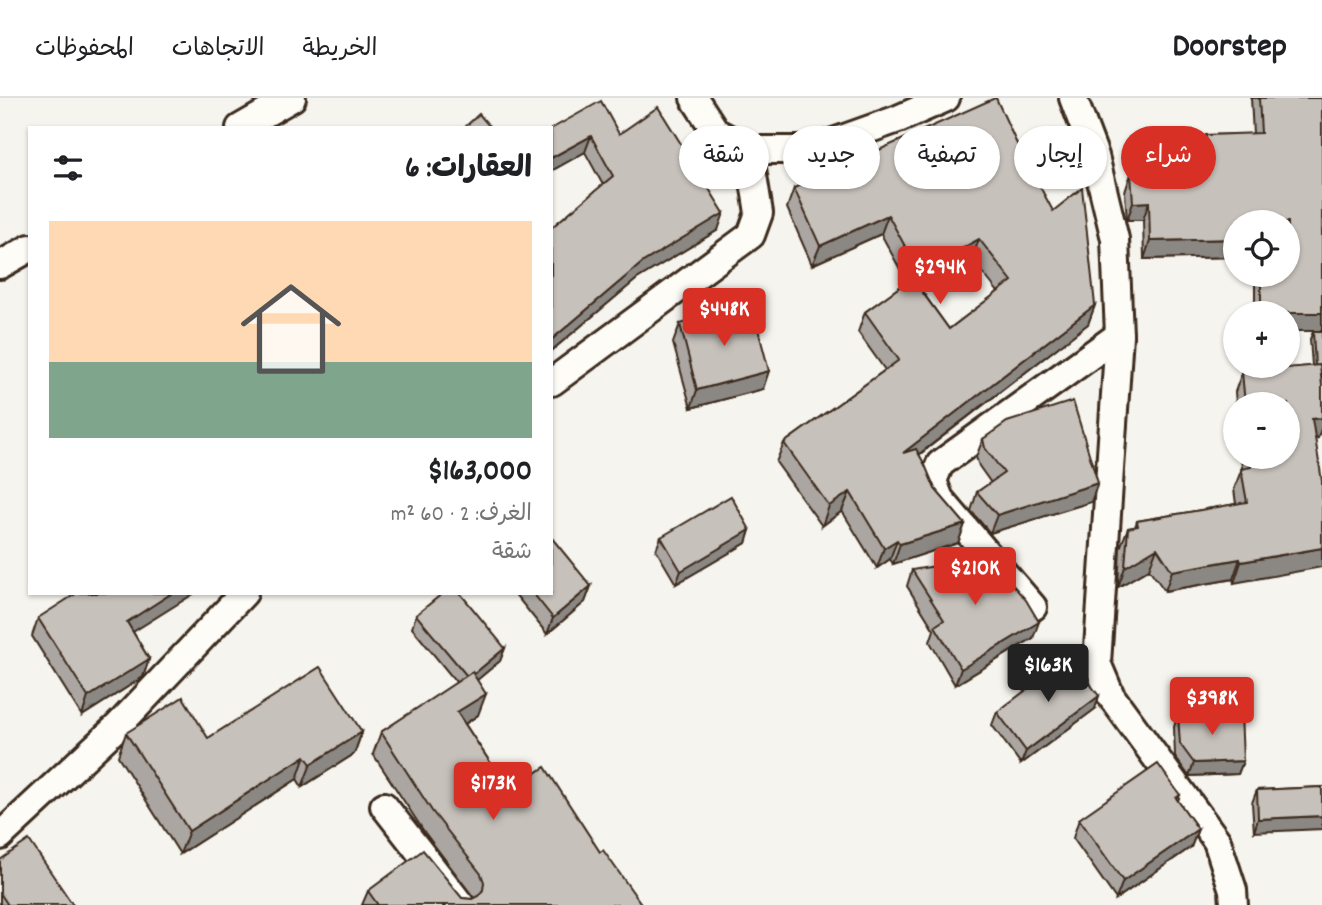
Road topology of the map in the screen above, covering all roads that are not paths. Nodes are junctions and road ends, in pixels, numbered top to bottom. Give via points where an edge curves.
1 (292, 98) edge
2 (694, 98) edge
3 (946, 98) edge
4 (1073, 98) edge
5 (243, 126) edge
6 (712, 126) edge
7 (769, 150) edge
8 (756, 189) edge
9 (28, 249) edge
10 (0, 265) edge
11 (1119, 335) junction
12 (553, 381) edge
13 (242, 595) edge
14 (1033, 607) edge
15 (384, 806) dead end
16 (0, 836) edge
17 (461, 905) edge
18 (1234, 905) edge

1 - 5 street
2 - 6 street
3 - 7 street via 811,150
4 - 11 street via 1095,156 1115,239
8 - 12 street via 759,213 751,235
9 - 10 street
11 - 14 street via 940,464 933,481 940,499
11 - 18 street via 1097,663 1111,696 1217,841
13 - 16 street via 119,725
15 - 17 street

